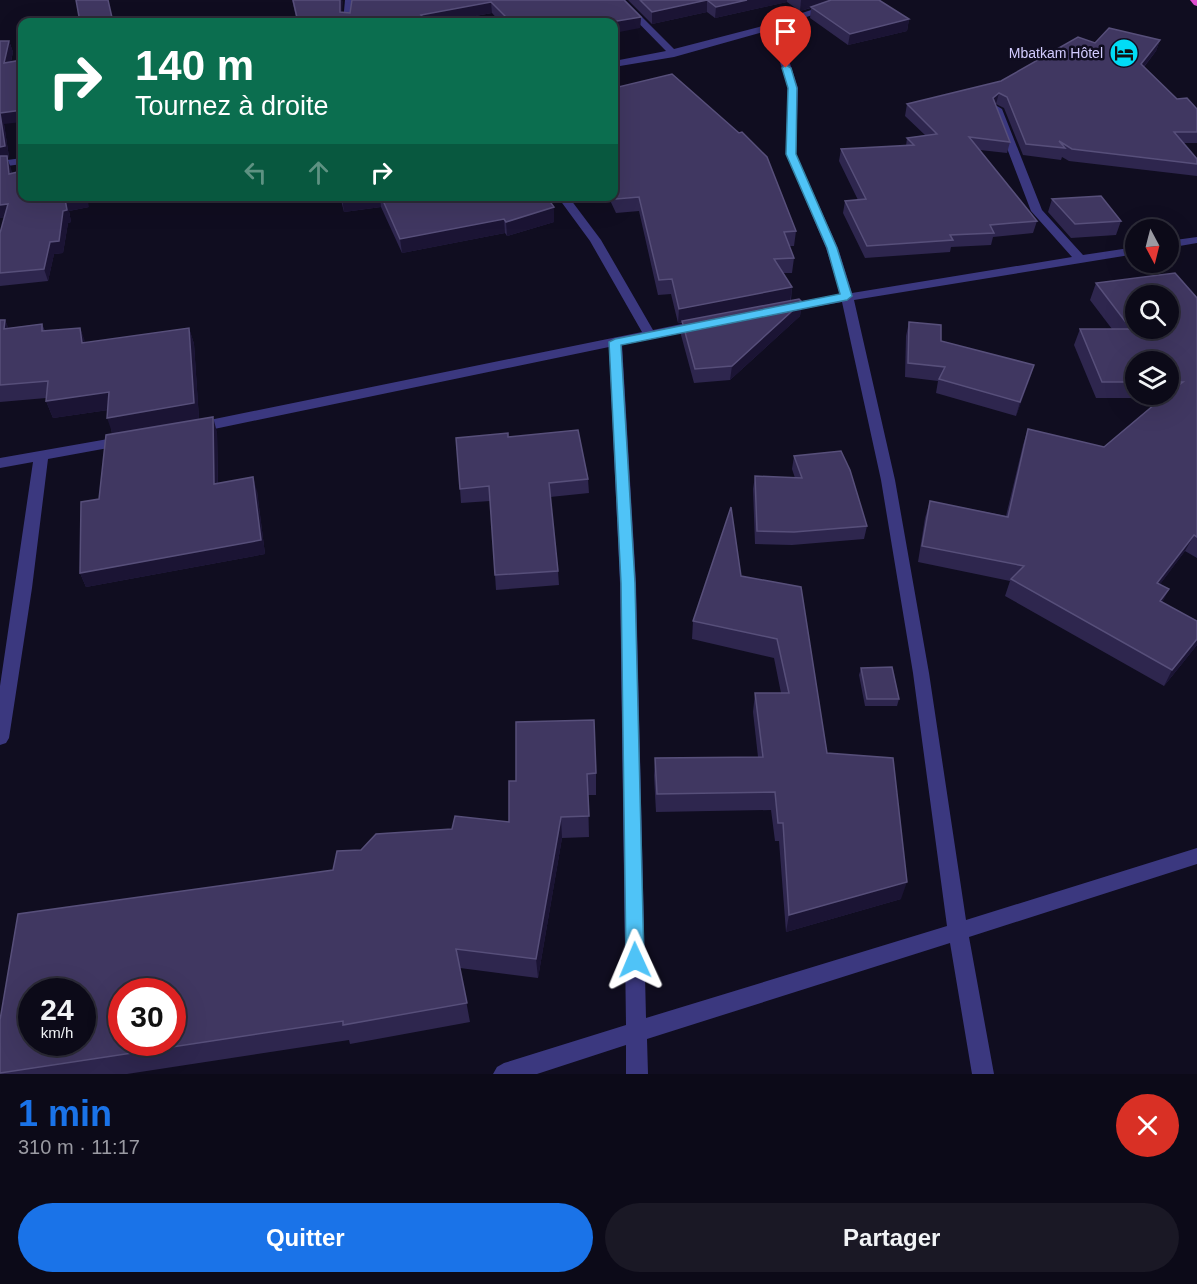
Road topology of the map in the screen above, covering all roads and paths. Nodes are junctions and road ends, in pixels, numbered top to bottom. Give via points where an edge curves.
1 (349, 0) edge
2 (620, 0) edge
3 (851, 0) edge
4 (348, 18) edge
5 (774, 28) junction
6 (674, 54) junction
7 (618, 63) edge
8 (997, 109) edge
9 (18, 162) edge
10 (0, 164) edge
11 (566, 201) edge
12 (1197, 240) edge
13 (1179, 243) edge
14 (1125, 252) edge
15 (1079, 258) junction
16 (847, 296) junction
17 (769, 310) edge
18 (714, 321) edge
19 (650, 335) junction
20 (615, 342) junction
21 (187, 429) edge
22 (143, 437) edge
23 (41, 456) junction
24 (0, 463) edge
25 (0, 738) edge
26 (1197, 856) edge
27 (958, 933) junction
28 (636, 1031) junction
29 (504, 1074) edge
30 (637, 1074) edge
31 (983, 1074) edge

1 - 4 street
2 - 6 street
3 - 5 street
5 - 6 street
5 - 16 street via 792,88 791,154 832,248
6 - 7 street
8 - 15 street via 1037,211
9 - 10 street
11 - 19 street via 595,240
12 - 13 street
14 - 15 street
15 - 16 street
16 - 17 street
16 - 27 street via 888,480 921,673
18 - 19 street
19 - 20 street
20 - 21 street
20 - 28 street via 628,583
22 - 23 street
23 - 24 street
23 - 25 street
26 - 27 street
27 - 28 street
27 - 31 street
28 - 29 street
28 - 30 street

